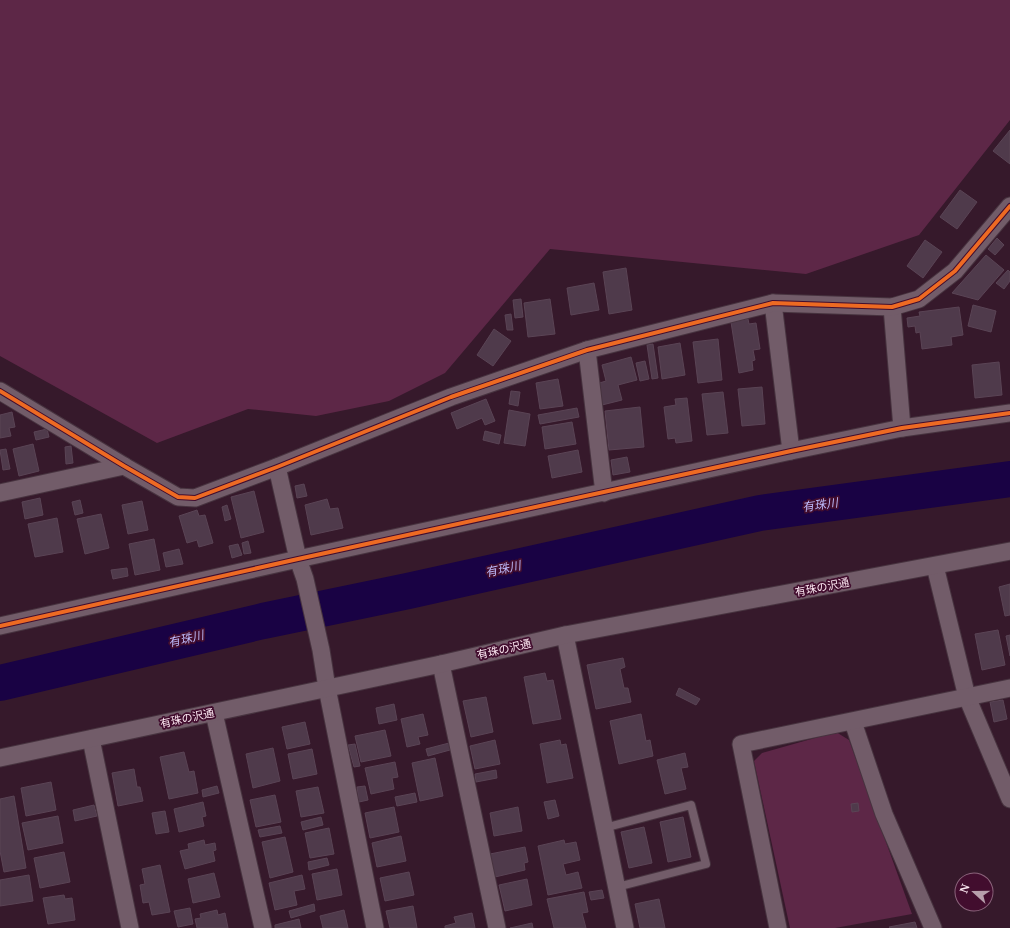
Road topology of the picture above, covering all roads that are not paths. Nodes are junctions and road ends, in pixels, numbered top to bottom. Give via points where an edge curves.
1 (1010, 206) edge
2 (772, 303) junction
3 (892, 307) junction
4 (587, 350) junction
5 (0, 391) edge
6 (1010, 413) edge
7 (902, 428) junction
8 (791, 451) junction
9 (124, 466) junction
10 (277, 467) junction
11 (0, 493) edge
12 (604, 493) junction
13 (1010, 551) edge
14 (298, 559) junction
15 (935, 566) junction
16 (0, 626) edge
17 (565, 635) junction
18 (441, 664) junction
19 (327, 688) junction
20 (1010, 688) edge
21 (967, 697) junction
22 (214, 713) junction
23 (852, 722) junction
24 (91, 739) junction
25 (0, 758) edge
26 (1010, 799) edge
27 (604, 828) junction
28 (617, 887) junction
29 (130, 928) edge
30 (263, 928) edge
31 (375, 928) edge
32 (497, 928) edge
33 (625, 928) edge
34 (778, 928) edge
35 (933, 928) edge

1 - 3 street via 955,271 919,299
2 - 3 street
2 - 4 street
2 - 8 street
3 - 7 street
4 - 10 street via 451,397
4 - 12 street
5 - 9 street
6 - 7 street
7 - 8 street
8 - 12 street
9 - 10 street via 178,497 195,498
9 - 11 street
10 - 14 street
12 - 14 street
13 - 15 street, 有珠の沢通
14 - 16 street
14 - 19 street via 305,578
15 - 17 street, 有珠の沢通
15 - 21 street
17 - 18 street, 有珠の沢通
17 - 27 street
18 - 19 street, 有珠の沢通
18 - 32 street
19 - 22 street, 有珠の沢通
19 - 31 street
20 - 21 street
21 - 23 street
21 - 26 street
22 - 24 street, 有珠の沢通
22 - 30 street
23 - 34 street via 741,744
23 - 35 street via 884,814
24 - 25 street, 有珠の沢通
24 - 29 street
27 - 28 street
27 - 28 lane via 691,805 706,864
28 - 33 street

